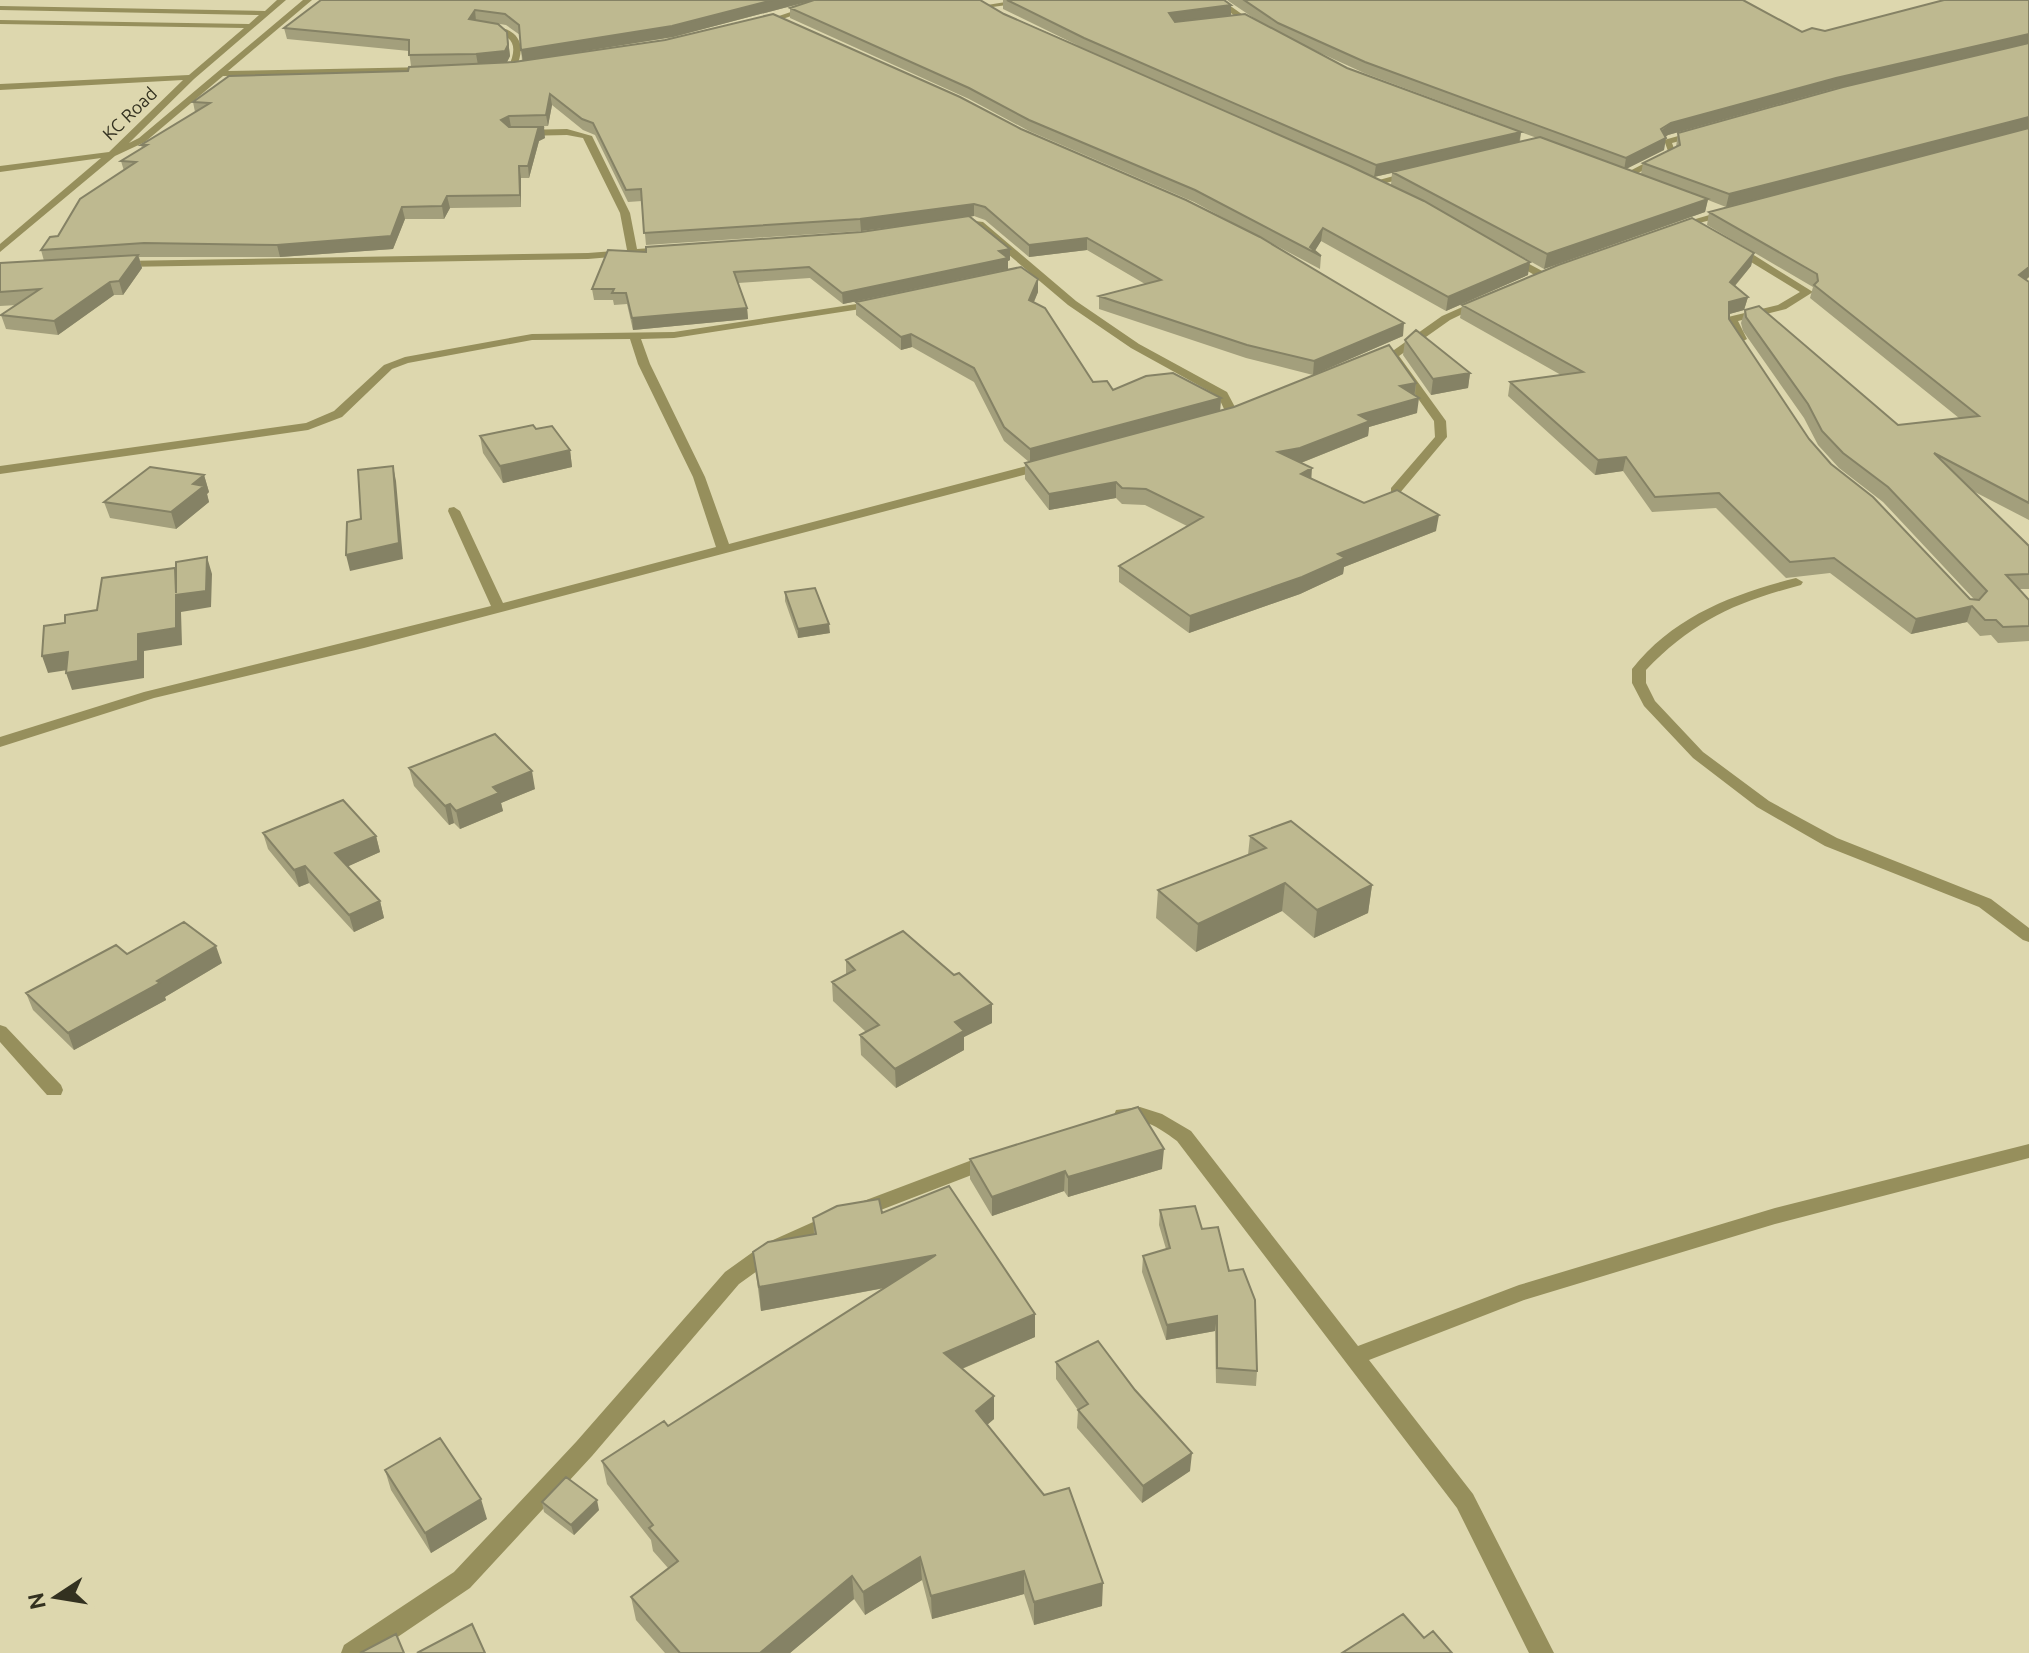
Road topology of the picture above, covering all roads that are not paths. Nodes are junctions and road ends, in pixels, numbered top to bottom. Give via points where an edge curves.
1 (282, 0) edge
2 (308, 0) edge
3 (834, 0) edge
4 (1039, 0) edge
5 (1217, 0) edge
6 (982, 3) edge
7 (0, 8) edge
8 (266, 13) junction
9 (1001, 16) edge
10 (775, 18) junction
11 (1246, 20) junction
12 (0, 22) edge
13 (1232, 22) edge
14 (788, 25) edge
15 (250, 26) junction
16 (476, 26) edge
17 (747, 27) edge
18 (1264, 32) edge
19 (210, 60) junction
20 (239, 60) junction
21 (527, 67) edge
22 (512, 68) junction
23 (439, 69) edge
24 (501, 69) edge
25 (223, 74) junction
26 (191, 77) junction
27 (0, 87) edge
28 (1713, 129) edge
29 (511, 133) edge
30 (112, 154) junction
31 (0, 169) edge
32 (1430, 170) edge
33 (1613, 171) edge
34 (1627, 175) junction
35 (1642, 181) edge
36 (1387, 190) edge
37 (1701, 204) edge
38 (1740, 210) edge
39 (1725, 214) junction
40 (1688, 222) junction
41 (942, 224) edge
42 (1659, 232) edge
43 (1710, 233) edge
44 (1723, 241) edge
45 (0, 249) edge
46 (678, 249) edge
47 (633, 252) junction
48 (1504, 253) edge
49 (101, 266) edge
50 (1033, 270) junction
51 (1019, 273) edge
52 (1529, 281) edge
53 (1487, 299) edge
54 (889, 302) edge
55 (1406, 327) dead end
56 (1420, 335) junction
57 (635, 337) junction
58 (1399, 348) junction
59 (1386, 353) edge
60 (1751, 354) edge
61 (1241, 410) edge
62 (1228, 416) junction
63 (1197, 427) edge
64 (1064, 461) edge
65 (0, 470) edge
66 (1395, 491) edge
67 (454, 511) dead end
68 (724, 551) junction
69 (1796, 582) dead end
70 (499, 609) junction
71 (0, 742) edge
72 (2029, 936) edge
73 (0, 1031) edge
74 (54, 1090) dead end
75 (1096, 1123) edge
76 (2029, 1151) edge
77 (1012, 1153) edge
78 (1354, 1356) junction
79 (353, 1653) edge
80 (1542, 1653) edge

1 - 8 street, KC Road
2 - 20 street
3 - 10 street
4 - 6 street
5 - 11 street
6 - 9 street
7 - 8 street
8 - 15 street, KC Road
10 - 14 street
10 - 17 street
11 - 13 street
11 - 18 street
12 - 15 street
15 - 19 street, KC Road
16 - 22 street via 510,33 516,40
19 - 20 street
19 - 26 street, KC Road
20 - 25 street
21 - 22 street
22 - 24 street
23 - 25 street
25 - 30 street via 142,140
26 - 27 street
26 - 30 street, KC Road
28 - 34 street via 1667,142 1673,152
29 - 47 street via 587,136 625,213
30 - 31 street
30 - 45 street, KC Road
32 - 36 street via 1368,180
33 - 34 street
34 - 35 street
37 - 39 street
38 - 39 street
39 - 40 street
40 - 42 street
40 - 43 street
41 - 50 street via 979,224
44 - 60 street via 1808,292 1782,307 1732,319
46 - 47 street
47 - 49 street
48 - 52 street via 1548,272
50 - 51 street
50 - 62 street via 1135,346 1223,394 1229,401
53 - 56 street
54 - 57 street via 774,322
55 - 56 street
56 - 58 street
57 - 65 street via 532,337 405,360 388,367 338,414 308,426
57 - 68 street via 640,361 713,505
58 - 59 street
58 - 66 street via 1395,362 1420,388 1440,421 1441,437
61 - 62 street
62 - 63 street
64 - 68 street
67 - 70 street
68 - 70 street
69 - 72 street via 1728,601 1682,626 1639,669 1643,694 1698,755 1800,828 1985,903
70 - 71 street via 149,695
73 - 74 street
75 - 78 street via 1134,1112 1162,1121 1184,1136
76 - 78 street via 1775,1216 1561,1280
77 - 79 street via 829,1222 771,1250 732,1278 462,1580
78 - 80 street via 1465,1501

